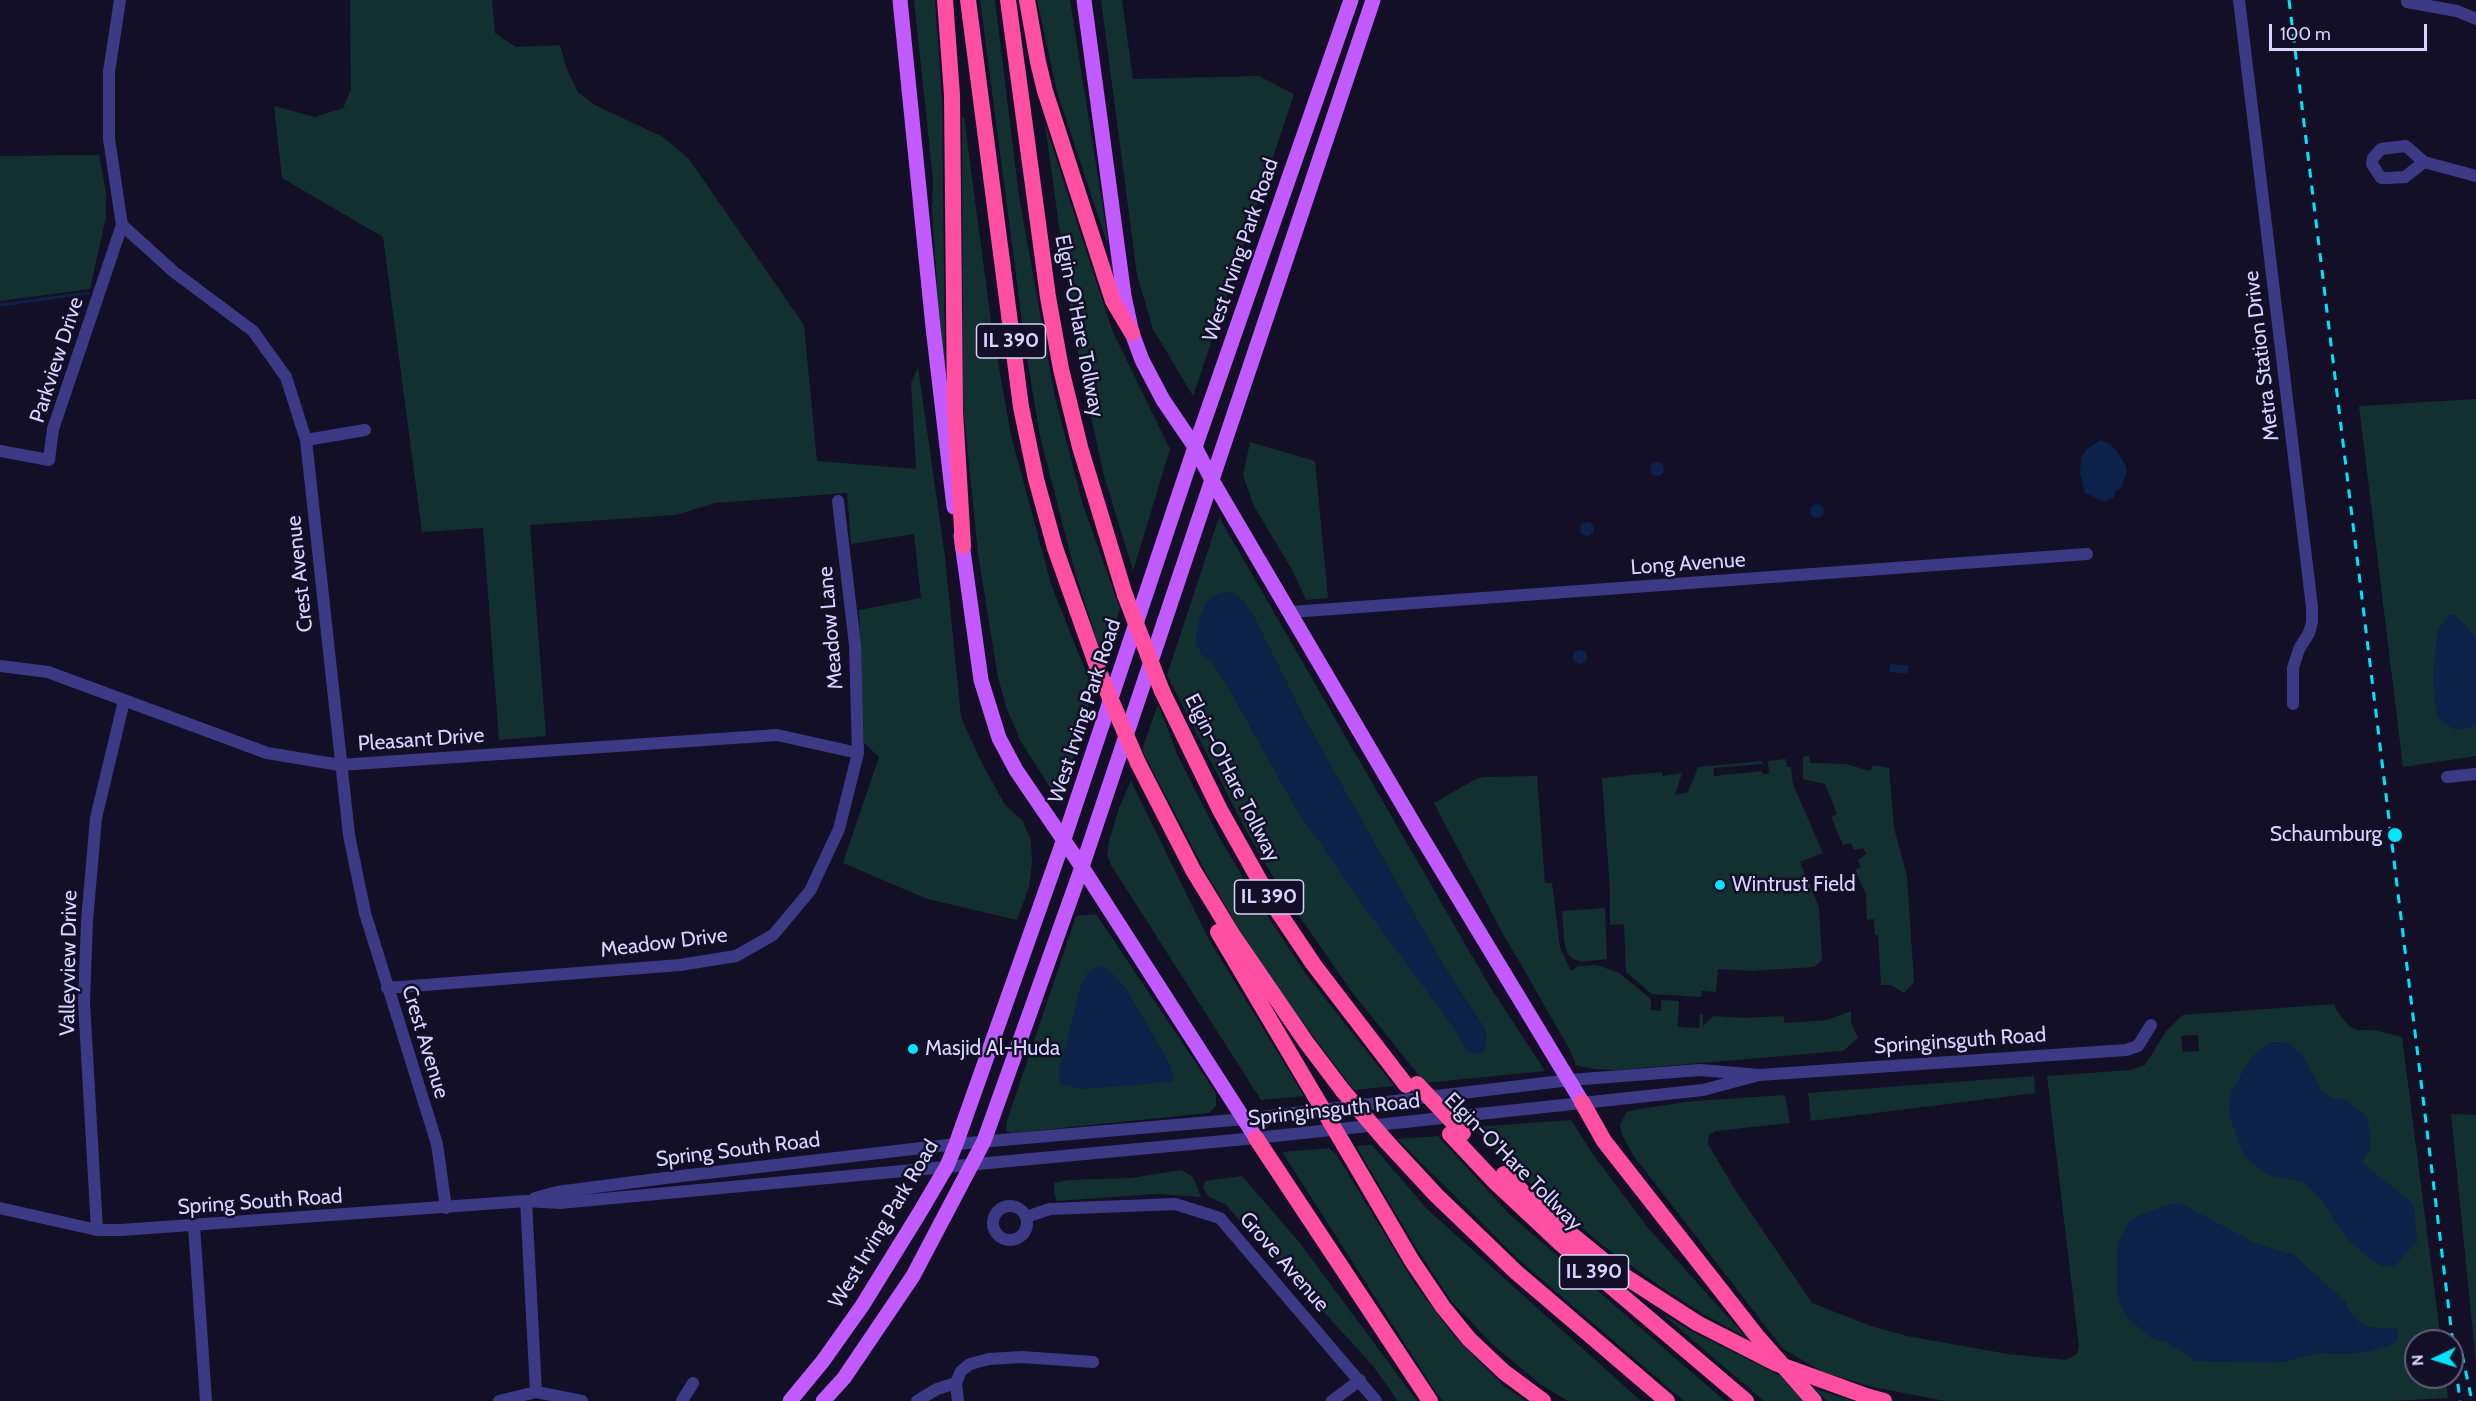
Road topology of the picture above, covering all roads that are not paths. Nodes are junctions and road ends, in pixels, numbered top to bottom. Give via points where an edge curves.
1 (120, 0) edge
2 (900, 0) edge
3 (945, 0) edge
4 (968, 0) edge
5 (1008, 0) edge
6 (1027, 0) edge
7 (1084, 0) edge
8 (1351, 0) edge
9 (1373, 0) edge
10 (2239, 0) edge
11 (2407, 2) dead end
12 (2476, 19) edge
13 (2424, 162) dead end
14 (2476, 176) edge
15 (122, 225) junction
16 (1132, 333) junction
17 (365, 430) dead end
18 (306, 440) junction
19 (1195, 447) junction
20 (0, 451) edge
21 (1213, 482) junction
22 (838, 501) dead end
23 (963, 546) junction
24 (2087, 554) dead end
25 (1291, 612) junction
26 (0, 666) edge
27 (124, 700) junction
28 (2293, 704) dead end
29 (858, 753) junction
30 (340, 765) junction
31 (2476, 774) edge
32 (2447, 777) dead end
33 (1064, 839) junction
34 (1082, 867) junction
35 (1193, 870) junction
36 (387, 988) junction
37 (2151, 1025) dead end
38 (1759, 1075) junction
39 (1570, 1080) junction
40 (1582, 1102) junction
41 (1245, 1119) junction
42 (1456, 1134) junction
43 (1256, 1138) junction
44 (984, 1142) junction
45 (956, 1144) junction
46 (974, 1164) junction
47 (947, 1166) junction
48 (526, 1201) junction
49 (0, 1208) edge
50 (446, 1208) junction
51 (1026, 1216) dead end
52 (194, 1226) junction
53 (97, 1230) junction
54 (1093, 1362) dead end
55 (1360, 1380) junction
56 (693, 1383) dead end
57 (956, 1383) junction
58 (536, 1392) junction
59 (1877, 1399) edge
60 (206, 1401) edge
61 (499, 1401) edge
62 (582, 1401) edge
63 (682, 1401) edge
64 (790, 1401) edge
65 (823, 1401) edge
66 (918, 1401) edge
67 (958, 1401) edge
68 (1332, 1401) edge
69 (1377, 1401) edge
70 (1430, 1401) edge
71 (1543, 1401) edge
72 (1666, 1401) edge
73 (1746, 1401) edge
74 (1814, 1401) edge

1 - 15 street via 109,72 109,139
2 - 23 main road via 950,481
3 - 23 highway via 952,95 955,411
4 - 35 highway, IL 390, bridge via 1021,407 1036,479 1055,548 1099,672 1137,762
5 - 42 highway, Elgin-O'Hare Tollway / IL 390, bridge via 1061,369 1125,595 1162,691 1242,853 1314,965 1368,1038
6 - 16 highway via 1046,91 1113,301
7 - 16 main road
8 - 19 main road, West Irving Park Road
9 - 21 main road
10 - 28 street, Metra Station Drive via 2312,607 2309,633 2294,668
11 - 12 street via 2457,11
13 - 14 street
15 - 18 street, Crest Avenue via 174,272 253,331 286,377
15 - 20 street, Parkview Drive via 53,429 49,460
16 - 19 main road via 1163,400
17 - 18 street
18 - 30 street, Crest Avenue
19 - 21 main road
19 - 33 main road, West Irving Park Road
21 - 25 main road
21 - 34 main road
22 - 29 street, Meadow Lane via 855,645
23 - 33 main road via 987,706 1016,770
24 - 25 street, Long Avenue
25 - 39 main road via 1418,831
26 - 27 street, Pleasant Drive via 48,672
27 - 30 street, Pleasant Drive via 267,753
27 - 53 street, Valleyview Drive via 96,818 87,921 84,1002
29 - 30 street, Pleasant Drive via 777,735
29 - 36 street, Meadow Drive via 839,829 810,891 773,935 736,956 680,965
30 - 36 street, Crest Avenue via 365,913
31 - 32 street
33 - 34 main road
33 - 45 main road, West Irving Park Road
34 - 41 main road
34 - 44 main road
35 - 71 highway, bridge via 1204,908 1412,1261 1469,1338 1504,1372
35 - 72 highway, IL 390, bridge via 1273,996 1386,1141 1516,1272
36 - 50 street, Crest Avenue via 437,1144
37 - 38 street, Springinsguth Road via 2138,1046 2126,1050
38 - 39 street, Springinsguth Road via 1700,1070
38 - 40 street, Springinsguth Road via 1703,1090
39 - 40 main road
39 - 41 street, Springinsguth Road
40 - 43 street, Springinsguth Road
40 - 74 highway via 1604,1141 1756,1335
41 - 43 main road
41 - 44 street, Springinsguth Road
42 - 59 highway, bridge via 1544,1212 1642,1290 1775,1363
42 - 73 highway, Elgin-O'Hare Tollway / IL 390 via 1495,1182 1561,1244
43 - 46 street, Springinsguth Road
43 - 70 highway
44 - 45 street, Springinsguth Road
44 - 46 main road
45 - 47 main road, West Irving Park Road
45 - 48 street, Spring South Road via 557,1192
46 - 47 street, Springinsguth Road
46 - 65 main road via 914,1276 844,1378
47 - 48 street, Spring South Road via 560,1203
47 - 64 main road, West Irving Park Road via 862,1306
48 - 50 street, Spring South Road
48 - 58 street
49 - 53 street, Spring South Road
50 - 52 street, Spring South Road
51 - 55 street, Grove Avenue via 1050,1209 1175,1204 1220,1218
52 - 53 street, Spring South Road
52 - 60 street
54 - 57 street via 989,1359 970,1364 961,1371
55 - 68 street
55 - 69 street, Grove Avenue
56 - 63 street
57 - 66 street
57 - 67 street
58 - 61 street
58 - 62 street

